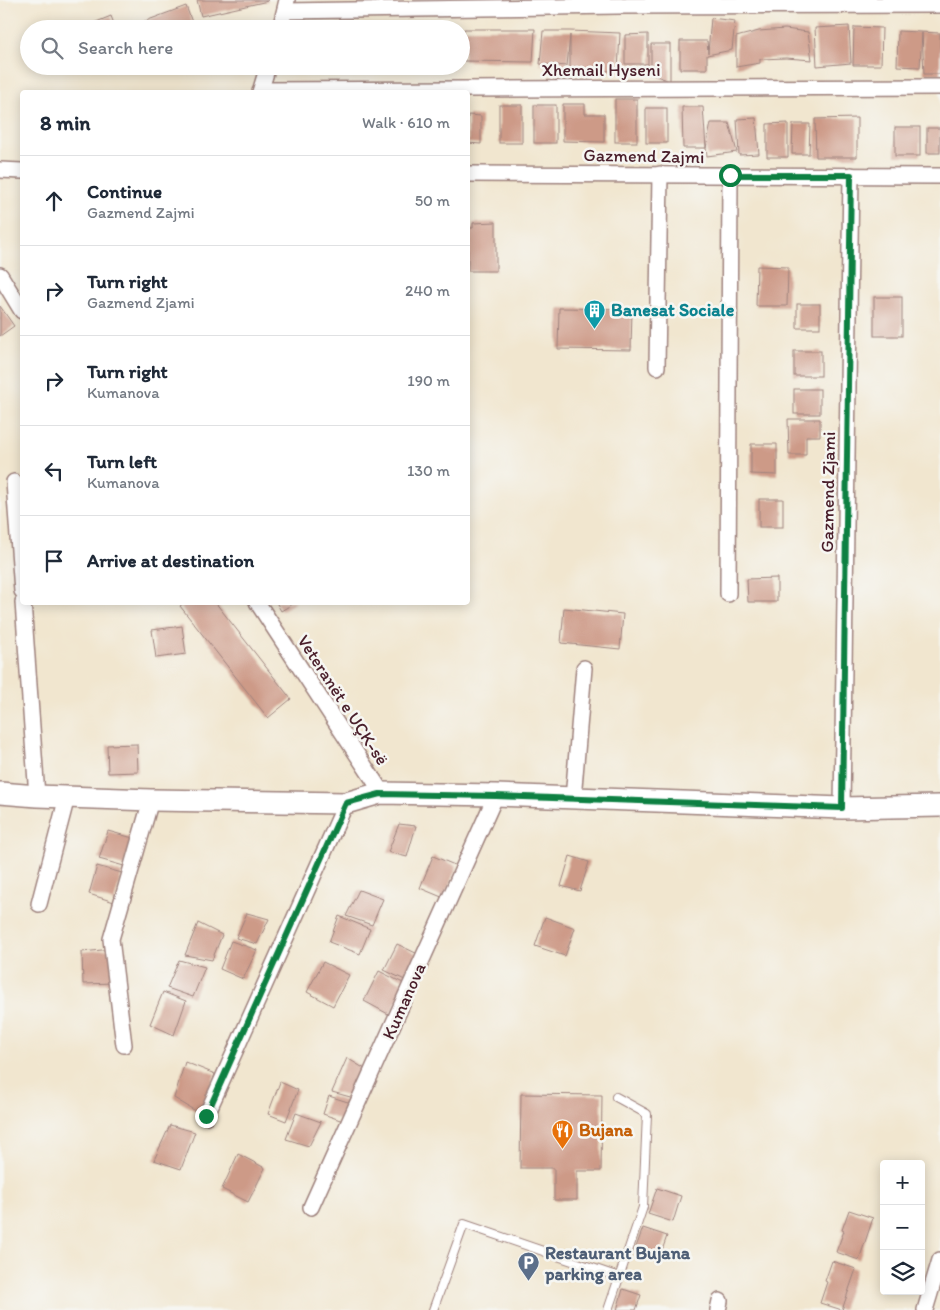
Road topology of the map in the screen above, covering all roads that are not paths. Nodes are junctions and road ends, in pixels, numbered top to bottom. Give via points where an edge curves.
1 (619, 3) edge
2 (286, 5) edge
3 (940, 5) edge
4 (282, 20) edge
5 (265, 75) edge
6 (940, 87) edge
7 (261, 90) edge
8 (431, 90) edge
9 (0, 170) edge
10 (20, 171) edge
11 (470, 174) edge
12 (660, 174) junction
13 (730, 175) junction
14 (851, 175) junction
15 (940, 176) edge
16 (0, 275) edge
17 (20, 308) edge
18 (657, 367) dead end
19 (14, 482) dead end
20 (20, 564) edge
21 (728, 594) dead end
22 (23, 605) edge
23 (258, 605) edge
24 (584, 668) dead end
25 (0, 793) edge
26 (380, 794) junction
27 (37, 796) junction
28 (496, 796) junction
29 (68, 797) junction
30 (573, 799) junction
31 (151, 800) junction
32 (346, 803) junction
33 (940, 806) edge
34 (842, 808) junction
35 (39, 904) dead end
36 (124, 1045) dead end
37 (616, 1097) dead end
38 (206, 1116) dead end
39 (311, 1207) dead end
40 (940, 1260) edge
41 (619, 1277) junction
42 (433, 1310) edge
43 (608, 1310) edge
44 (925, 1310) edge

1 - 2 street
1 - 3 street
2 - 4 street
5 - 7 street
6 - 8 street, Xhemail Hyseni
9 - 10 street
11 - 12 street, Gazmend Zajmi
12 - 13 street, Gazmend Zajmi
12 - 18 street
13 - 14 street, Gazmend Zajmi
13 - 21 street
14 - 15 street, Gazmend Zajmi
14 - 34 street, Gazmend Zjami
16 - 17 street
19 - 20 street
22 - 27 street
23 - 26 street, Veteranët e UÇK-së
24 - 30 street
25 - 27 main road
26 - 28 main road
26 - 32 main road
27 - 29 main road
28 - 30 main road
28 - 39 street, Kumanova
29 - 31 main road
29 - 35 street
30 - 34 main road
31 - 32 main road
31 - 36 street via 111,939
32 - 38 street
33 - 34 main road
37 - 41 lane via 647,1114 643,1207
40 - 44 street
41 - 42 lane via 464,1224
41 - 43 lane

